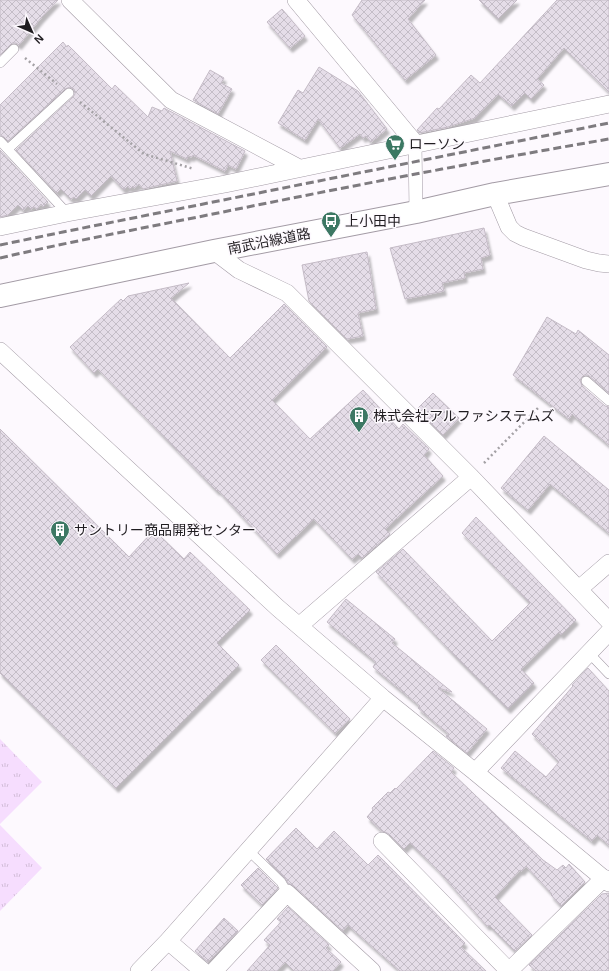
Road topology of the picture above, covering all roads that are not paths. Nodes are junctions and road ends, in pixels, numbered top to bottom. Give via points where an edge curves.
1 (70, 0) edge
2 (296, 0) edge
3 (14, 49) road end
4 (0, 63) edge
5 (69, 93) road end
6 (609, 104) edge
7 (0, 141) edge
8 (415, 144) junction
9 (8, 149) junction
10 (299, 168) junction
11 (609, 174) edge
12 (495, 194) junction
13 (416, 212) junction
14 (67, 213) junction
15 (0, 227) edge
16 (214, 251) junction
17 (609, 264) edge
18 (0, 296) edge
19 (0, 351) edge
20 (586, 381) dead end
21 (609, 401) edge
22 (471, 477) junction
23 (609, 562) edge
24 (579, 589) junction
25 (609, 620) edge
26 (299, 626) junction
27 (609, 632) edge
28 (589, 653) junction
29 (609, 674) edge
30 (383, 698) junction
31 (475, 772) junction
32 (382, 841) dead end
33 (248, 850) junction
34 (607, 881) edge
35 (287, 893) junction
36 (168, 941) junction
37 (139, 971) edge
38 (203, 971) edge
39 (214, 971) edge
40 (372, 971) edge
41 (509, 971) edge

1 - 10 street via 171,100
2 - 8 street
3 - 4 lane
5 - 9 lane
6 - 8 street
7 - 9 lane
8 - 10 street
8 - 13 street
9 - 14 lane
10 - 14 street
11 - 12 street, 南武沿線道路
12 - 13 street, 南武沿線道路
12 - 17 street via 509,227 515,234 586,260
13 - 16 street, 南武沿線道路
14 - 15 street
16 - 18 street, 南武沿線道路
16 - 22 street via 239,270 287,293
19 - 26 street
20 - 21 lane
22 - 24 street
22 - 26 street
23 - 24 street
24 - 25 street
26 - 30 street
27 - 28 street
28 - 29 lane
28 - 31 street
30 - 31 street
30 - 33 street
31 - 34 street
32 - 41 street
33 - 35 lane via 281,882
33 - 36 street
34 - 41 street
35 - 39 street
35 - 40 street
36 - 37 street
36 - 38 street

